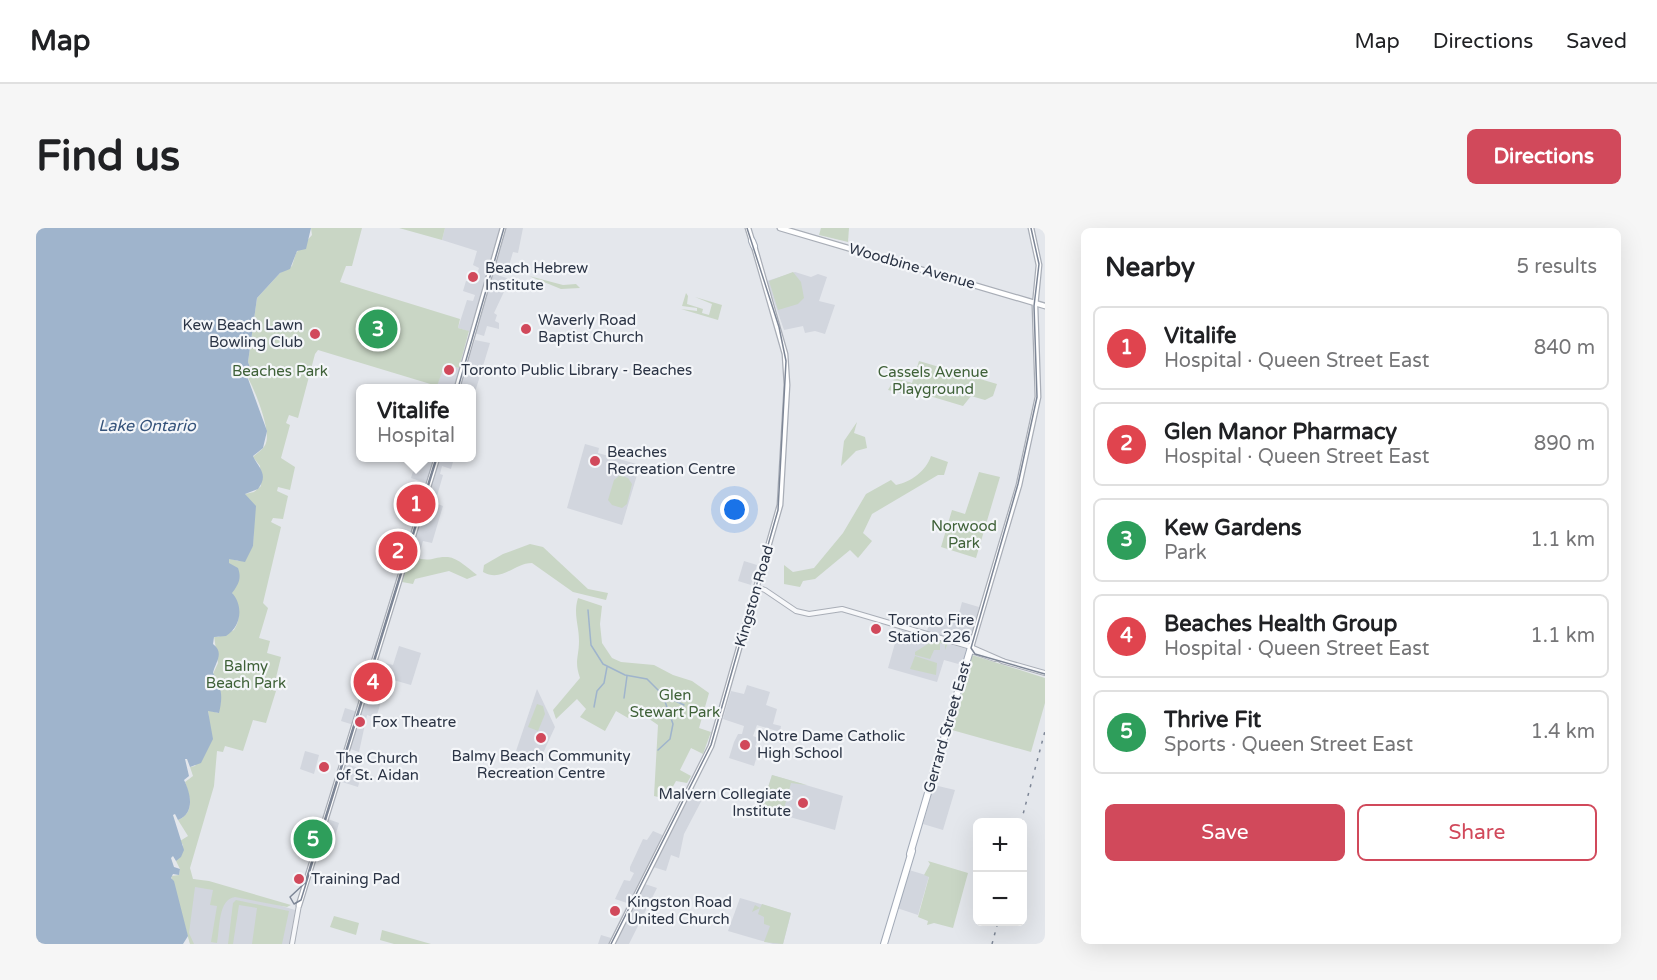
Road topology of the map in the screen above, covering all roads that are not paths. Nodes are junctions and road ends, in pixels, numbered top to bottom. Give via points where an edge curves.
1 (503, 228) edge
2 (748, 228) edge
3 (780, 228) edge
4 (1032, 228) edge
5 (1035, 303) junction
6 (1045, 306) edge
7 (458, 384) edge
8 (436, 462) edge
9 (755, 587) junction
10 (970, 649) junction
11 (1045, 673) edge
12 (299, 905) joint
13 (292, 944) edge
14 (612, 944) edge
15 (884, 944) edge

1 - 7 main road
2 - 9 main road, Kingston Road via 780,329 787,371 780,505
3 - 5 main road, Woodbine Avenue
4 - 5 main road, Gerrard Street East via 1039,265
5 - 6 main road, Woodbine Avenue
5 - 10 main road, Gerrard Street East via 1037,400 1019,485
8 - 12 main road
9 - 10 street via 796,611 809,614 842,609
9 - 14 main road, Kingston Road via 711,746
10 - 11 street
10 - 15 main road, Gerrard Street East
12 - 13 street

